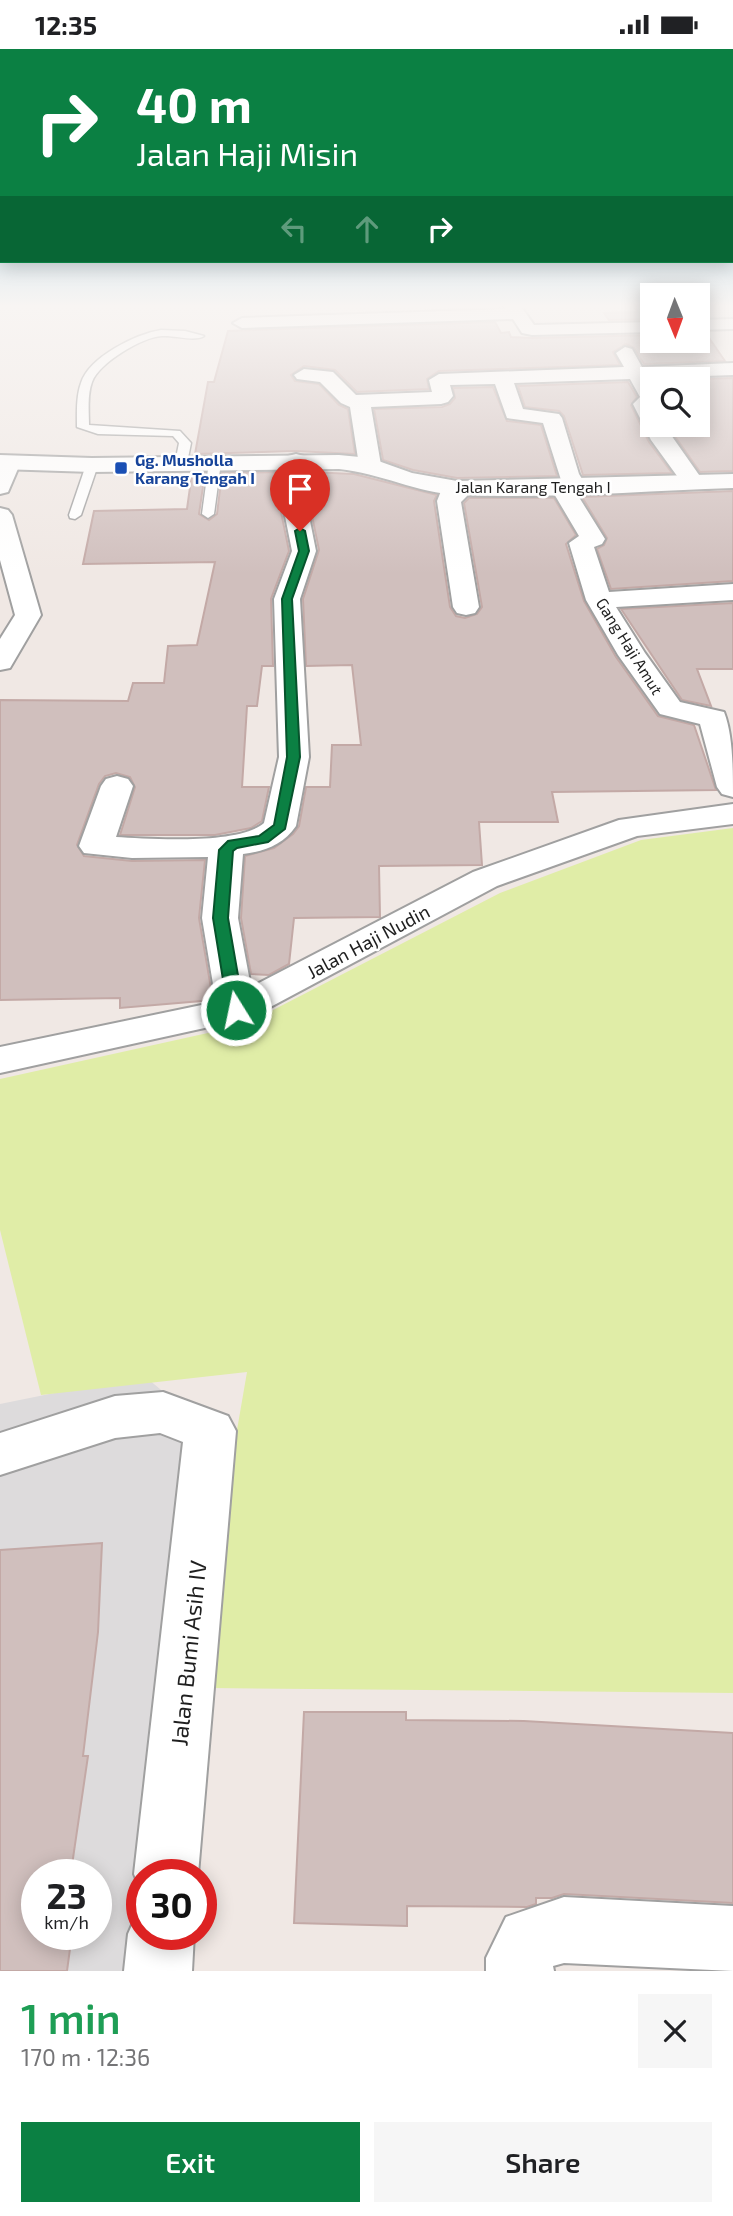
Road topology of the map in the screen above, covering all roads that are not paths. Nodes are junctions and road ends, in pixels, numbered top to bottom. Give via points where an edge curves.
1 (86, 395) edge
2 (344, 395) edge
3 (443, 395) edge
4 (508, 395) edge
5 (354, 401) junction
6 (659, 437) edge
7 (215, 461) junction
8 (296, 461) junction
9 (4, 463) edge
10 (181, 463) junction
11 (92, 465) junction
12 (370, 465) junction
13 (733, 481) edge
14 (694, 482) junction
15 (0, 487) edge
16 (568, 487) junction
17 (457, 488) junction
18 (208, 514) dead end
19 (0, 515) edge
20 (75, 515) dead end
21 (733, 592) edge
22 (599, 600) junction
23 (466, 607) dead end
24 (0, 662) edge
25 (117, 786) dead end
26 (733, 787) edge
27 (733, 814) edge
28 (233, 844) junction
29 (236, 1010) junction
30 (0, 1061) edge
31 (0, 1454) edge
32 (167, 1859) edge
33 (733, 1939) edge
34 (160, 1950) edge
35 (158, 1971) edge
36 (520, 1971) edge

1 - 10 lane via 83,427 176,433 185,443
2 - 5 street
3 - 5 street
4 - 16 street via 514,415 552,418
5 - 12 street via 360,404
6 - 14 street
7 - 8 street, Jalan Karang Tengah I
7 - 10 street, Jalan Karang Tengah I
7 - 18 lane
8 - 12 street, Jalan Karang Tengah I
8 - 28 street via 296,511 304,551 287,599 294,757 280,827 263,839
9 - 11 street, Jalan Karang Tengah I
9 - 15 street
10 - 11 street, Jalan Karang Tengah I
11 - 20 lane
12 - 17 street, Jalan Karang Tengah I via 407,479
13 - 14 street, Jalan Karang Tengah I
14 - 16 street, Jalan Karang Tengah I
16 - 17 street, Jalan Karang Tengah I
16 - 22 street, Gang Haji Amut via 593,539 581,543
17 - 23 street via 449,501
19 - 24 street via 28,615
21 - 22 street
22 - 26 street, Gang Haji Amut via 670,708 713,718
25 - 28 street via 96,846 123,850
27 - 29 street, Jalan Haji Nudin via 631,827 485,879
28 - 29 street via 226,850 220,918
29 - 30 street, Jalan Haji Nudin
31 - 32 street, Jalan Bumi Asih IV via 115,1417 139,1414 163,1412 210,1431
33 - 36 street via 564,1930 529,1940 520,1958
34 - 35 street

